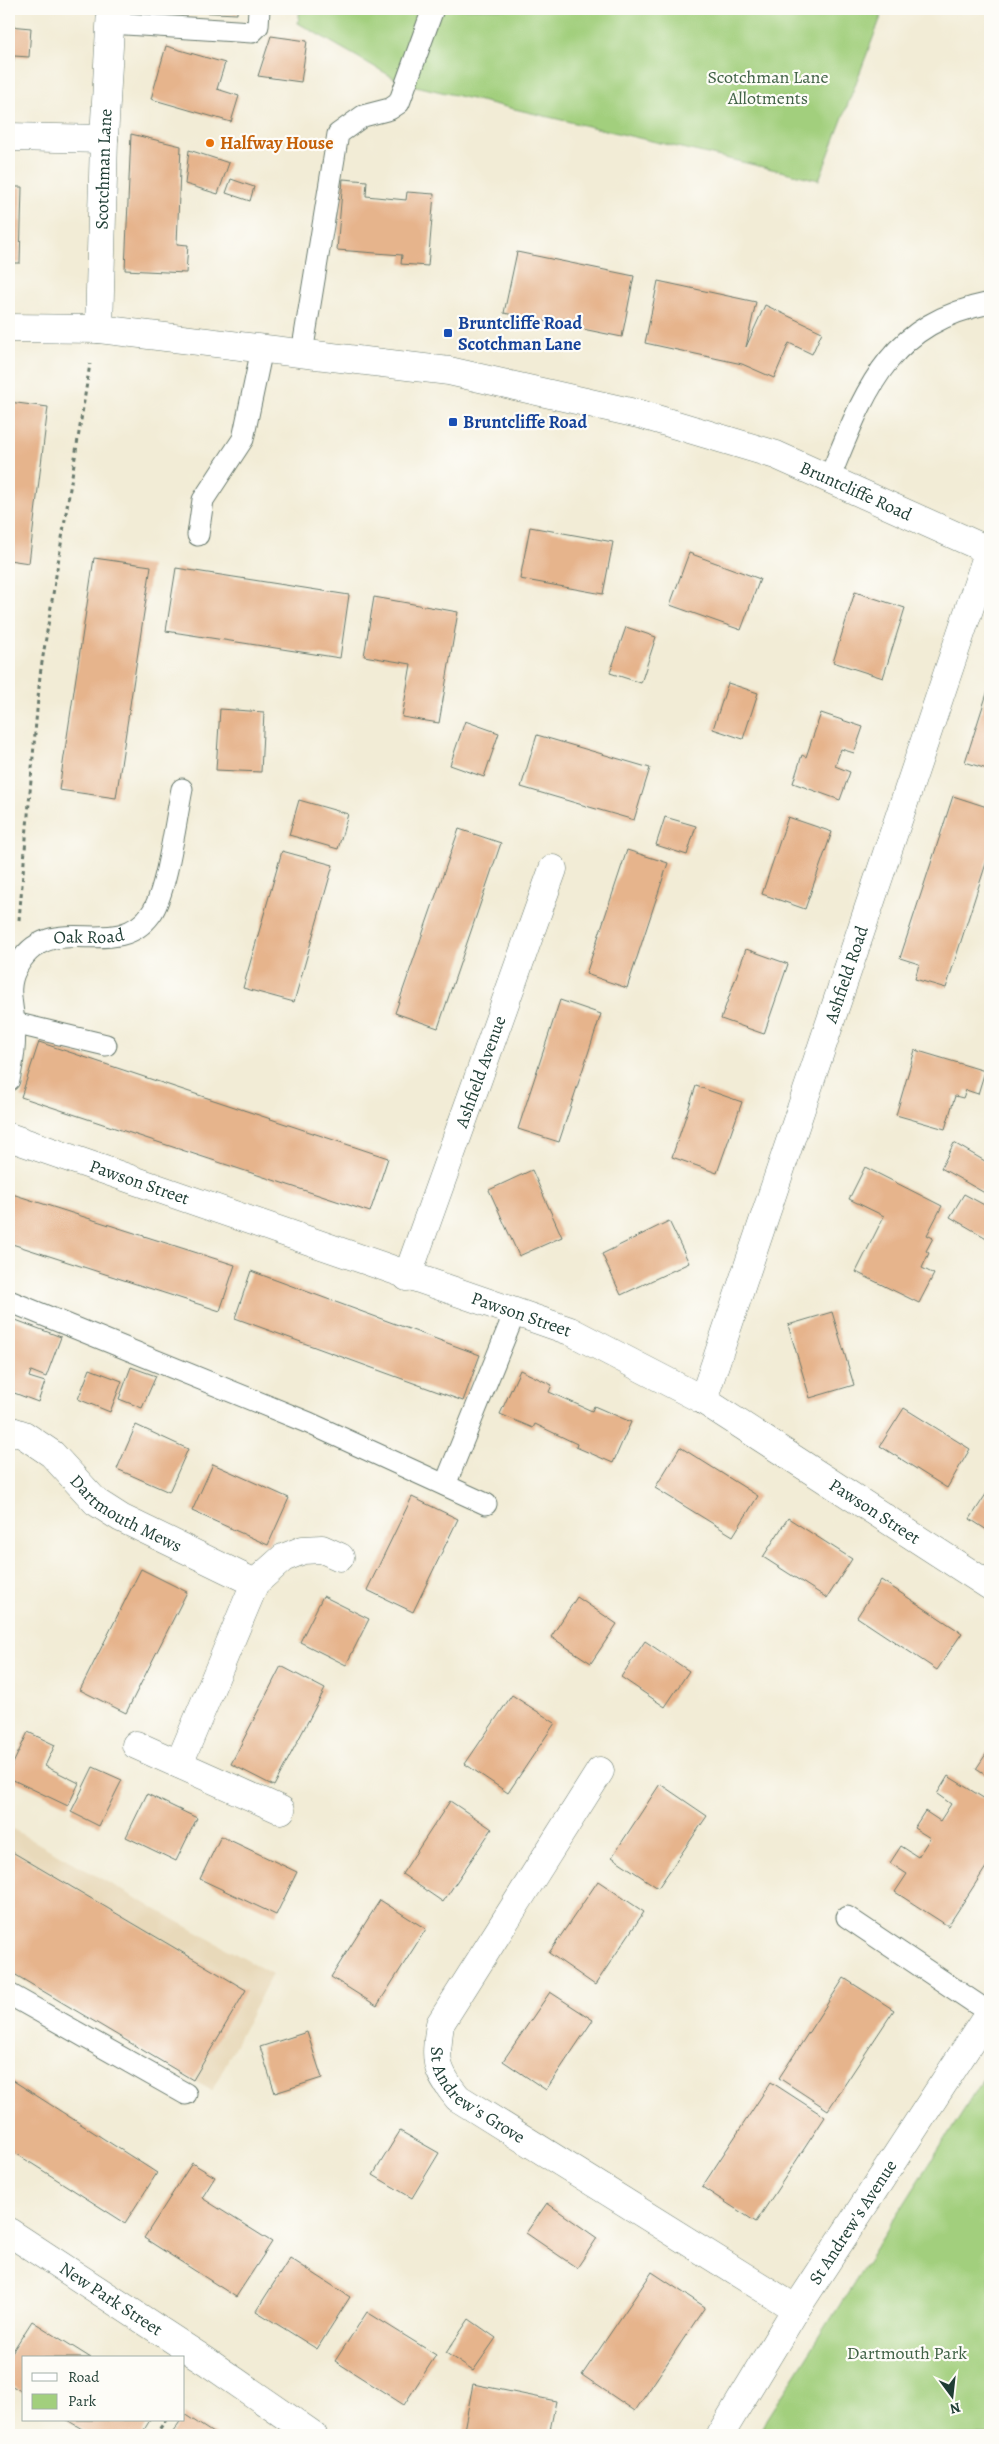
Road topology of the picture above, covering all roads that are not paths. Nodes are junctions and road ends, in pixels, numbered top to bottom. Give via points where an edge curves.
1 (259, 9) edge
2 (433, 9) edge
3 (111, 16) edge
4 (9, 137) edge
5 (104, 139) junction
6 (990, 303) edge
7 (9, 328) edge
8 (99, 329) junction
9 (262, 349) junction
10 (302, 353) junction
11 (829, 479) junction
12 (198, 536) dead end
13 (989, 551) edge
14 (182, 789) dead end
15 (553, 869) dead end
16 (14, 1023) junction
17 (106, 1045) dead end
18 (9, 1080) edge
19 (9, 1137) edge
20 (407, 1277) junction
21 (9, 1301) edge
22 (515, 1312) junction
23 (703, 1400) junction
24 (9, 1430) edge
25 (445, 1485) junction
26 (486, 1504) dead end
27 (340, 1557) dead end
28 (256, 1582) junction
29 (990, 1586) edge
30 (136, 1745) dead end
31 (179, 1764) junction
32 (600, 1772) dead end
33 (280, 1810) dead end
34 (847, 1917) dead end
35 (9, 1994) edge
36 (990, 2012) edge
37 (186, 2094) dead end
38 (9, 2232) edge
39 (796, 2309) junction
40 (314, 2435) edge
41 (720, 2435) edge

1 - 3 lane via 258,26 252,32
2 - 10 lane via 399,103 390,109 363,116 338,134
3 - 5 street, Scotchman Lane
4 - 5 street
5 - 8 street, Scotchman Lane
6 - 11 lane via 946,317 908,339 885,363 862,399
7 - 8 street, Bruntcliffe Road
8 - 9 street, Bruntcliffe Road
9 - 10 street, Bruntcliffe Road
9 - 12 lane via 243,439 203,500
10 - 11 street, Bruntcliffe Road via 449,371 643,415 776,455
11 - 13 street, Bruntcliffe Road
13 - 23 street, Ashfield Road
14 - 16 lane, Oak Road via 161,889 151,913 134,929 112,937 66,935 46,940 28,951 11,981 9,998
15 - 20 street, Ashfield Avenue
16 - 17 lane
16 - 18 lane, Oak Road via 15,1053
19 - 20 street, Pawson Street
20 - 22 street, Pawson Street
21 - 25 lane via 309,1423
22 - 23 street, Pawson Street via 570,1331
22 - 25 lane
23 - 29 street, Pawson Street
24 - 28 street, Dartmouth Mews via 24,1435 52,1454 96,1502 121,1518
25 - 26 lane
27 - 28 street via 322,1549 302,1550 283,1558
28 - 31 street
30 - 31 street
31 - 33 street
32 - 39 street, St Andrew's Grove via 440,2024 435,2055 443,2079 458,2098
34 - 36 lane
35 - 37 lane
36 - 39 street, St Andrew's Avenue
38 - 40 street, New Park Street
39 - 41 street, St Andrew's Avenue

